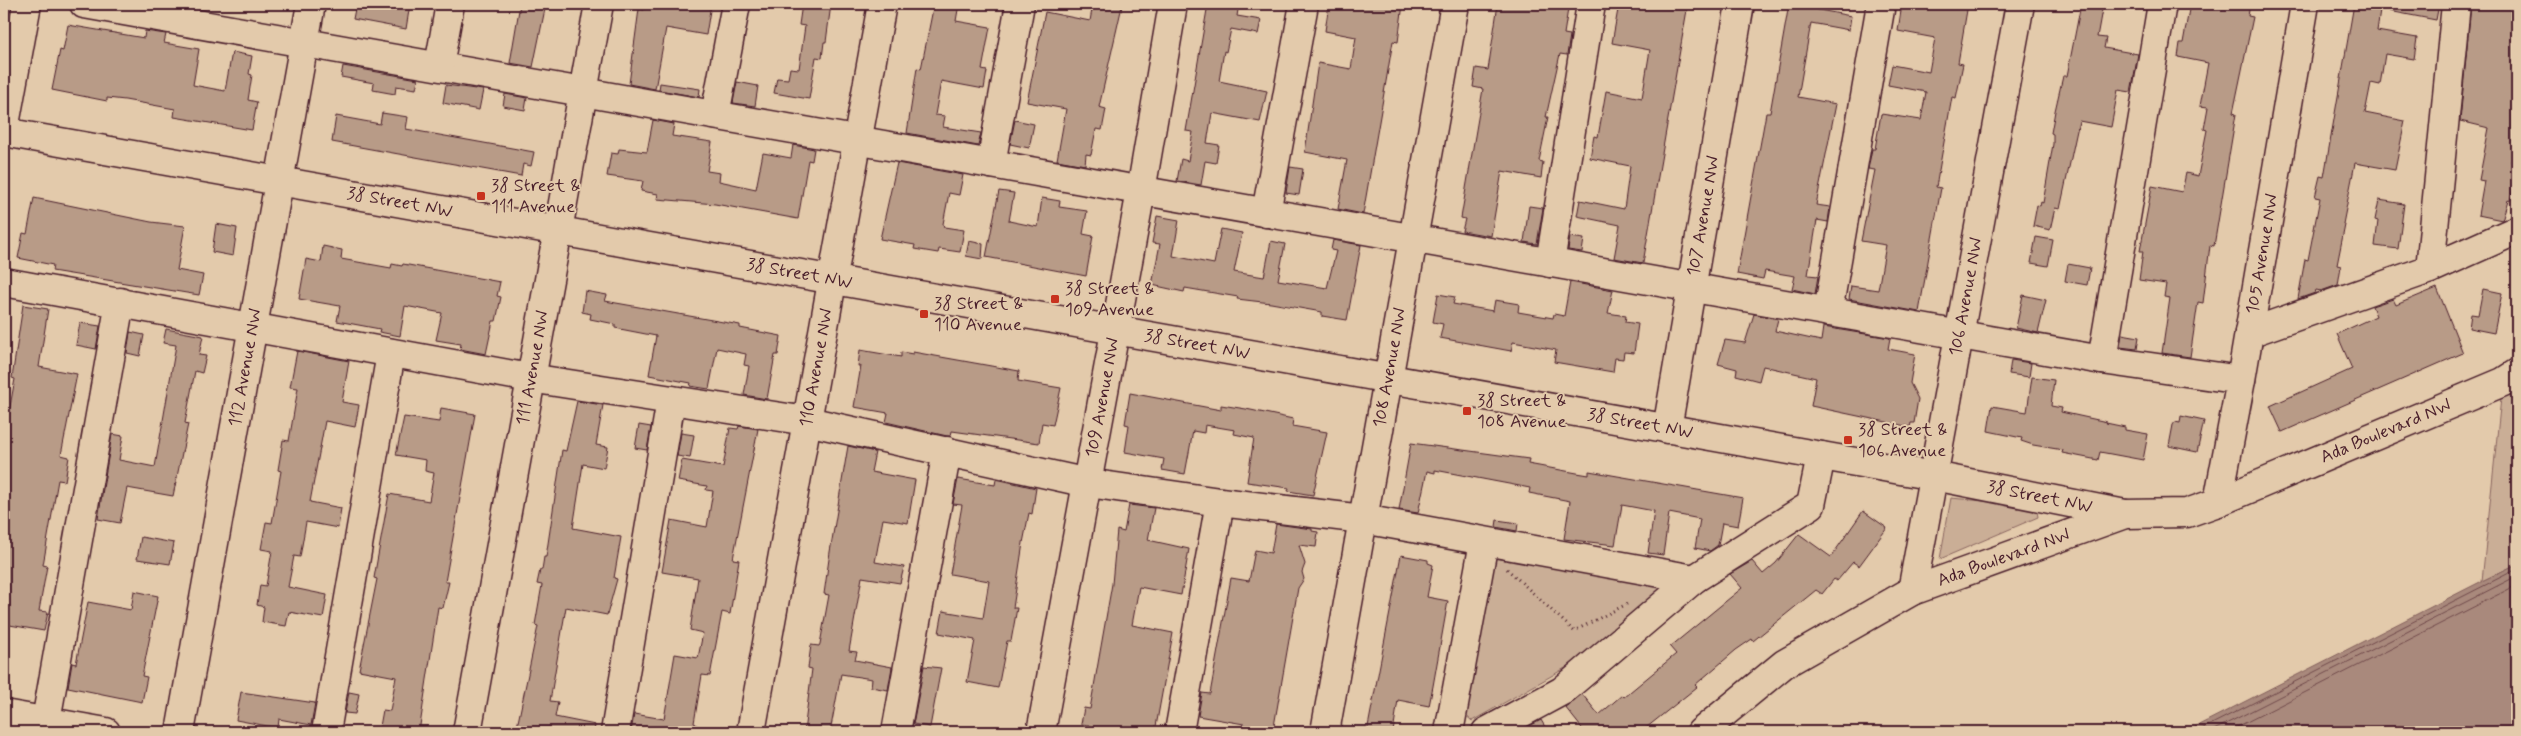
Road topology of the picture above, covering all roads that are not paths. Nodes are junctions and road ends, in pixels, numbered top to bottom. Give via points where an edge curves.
1 (27, 4) edge
2 (84, 4) edge
3 (312, 4) edge
4 (450, 4) edge
5 (598, 4) edge
6 (736, 4) edge
7 (882, 4) edge
8 (1020, 4) edge
9 (1173, 4) edge
10 (1304, 4) edge
11 (1454, 4) edge
12 (1591, 4) edge
13 (1740, 4) edge
14 (1882, 4) edge
15 (2020, 4) edge
16 (2162, 4) edge
17 (2305, 4) edge
18 (2456, 4) edge
19 (170, 11) edge
20 (305, 43) junction
21 (439, 66) junction
22 (583, 92) junction
23 (715, 115) junction
24 (4, 131) edge
25 (859, 140) junction
26 (992, 164) junction
27 (280, 182) junction
28 (1141, 190) junction
29 (1266, 212) junction
30 (2517, 230) edge
31 (556, 231) junction
32 (1414, 239) junction
33 (1550, 263) junction
34 (2430, 269) junction
35 (832, 280) junction
36 (4, 282) edge
37 (1692, 288) junction
38 (120, 302) junction
39 (1828, 312) junction
40 (253, 327) junction
41 (1116, 330) junction
42 (2249, 333) junction
43 (1960, 335) junction
44 (391, 352) junction
45 (2102, 360) junction
46 (2510, 377) edge
47 (530, 378) junction
48 (1388, 379) junction
49 (2241, 380) junction
50 (671, 400) junction
51 (807, 420) junction
52 (1667, 429) junction
53 (947, 452) junction
54 (1821, 456) junction
55 (1934, 476) junction
56 (1088, 482) junction
57 (1220, 502) junction
58 (2218, 502) junction
59 (2125, 514) junction
60 (1363, 518) junction
61 (1484, 542) junction
62 (1694, 579) junction
63 (1912, 591) junction
64 (4, 714) edge
65 (45, 727) edge
66 (106, 732) edge
67 (180, 732) edge
68 (326, 732) edge
69 (467, 732) edge
70 (615, 732) edge
71 (750, 732) edge
72 (896, 732) edge
73 (1040, 732) edge
74 (1179, 732) edge
75 (1325, 732) edge
76 (1449, 732) edge
77 (1486, 732) edge
78 (1701, 732) edge

1 - 24 street
2 - 19 street
3 - 20 street, 112 Avenue NW
4 - 21 street
5 - 22 street, 111 Avenue NW
6 - 23 street
7 - 25 street, 110 Avenue NW
8 - 26 street
9 - 28 street, 109 Avenue NW
10 - 29 street
11 - 32 street, 108 Avenue NW
12 - 33 street
13 - 37 street, 107 Avenue NW
14 - 39 street
15 - 43 street, 106 Avenue NW
16 - 45 street
17 - 42 street, 105 Avenue NW
18 - 34 street
19 - 20 street
20 - 21 street
20 - 27 street, 112 Avenue NW
21 - 22 street
22 - 23 street
22 - 31 street, 111 Avenue NW
23 - 25 street
24 - 27 street, 38 Street NW
25 - 26 street
25 - 35 street, 110 Avenue NW
26 - 28 street
27 - 31 street, 38 Street NW
27 - 40 street, 112 Avenue NW
28 - 29 street
28 - 41 street, 109 Avenue NW
29 - 32 street
30 - 34 street
31 - 35 street, 38 Street NW
31 - 47 street, 111 Avenue NW
32 - 33 street
32 - 48 street, 108 Avenue NW
33 - 37 street
34 - 42 street
35 - 41 street, 38 Street NW
35 - 51 street, 110 Avenue NW
36 - 38 street
37 - 39 street
37 - 52 street, 107 Avenue NW
38 - 40 street
38 - 65 street
39 - 43 street
40 - 44 street
40 - 67 street, 112 Avenue NW
41 - 48 street, 38 Street NW
41 - 56 street, 109 Avenue NW
42 - 49 street, 105 Avenue NW
43 - 45 street
43 - 55 street, 106 Avenue NW
44 - 47 street
44 - 68 street
45 - 49 street
46 - 58 street, Ada Boulevard NW
47 - 50 street
47 - 69 street, 111 Avenue NW
48 - 52 street, 38 Street NW
48 - 60 street, 108 Avenue NW
49 - 58 street, 105 Avenue NW
50 - 51 street
50 - 70 street
51 - 53 street
51 - 71 street, 110 Avenue NW
52 - 54 street, 38 Street NW
53 - 56 street
53 - 72 street
54 - 55 street, 38 Street NW
54 - 62 street via 1812,505
55 - 59 street, 38 Street NW
55 - 63 street, 106 Avenue NW
56 - 57 street
56 - 73 street, 109 Avenue NW
57 - 60 street
57 - 74 street
58 - 59 street, Ada Boulevard NW via 2187,513
59 - 63 street, Ada Boulevard NW
60 - 61 street
60 - 75 street, 108 Avenue NW
61 - 62 street
61 - 76 street
62 - 77 street via 1562,692
63 - 78 street, Ada Boulevard NW via 1784,664
64 - 65 street
65 - 66 street

